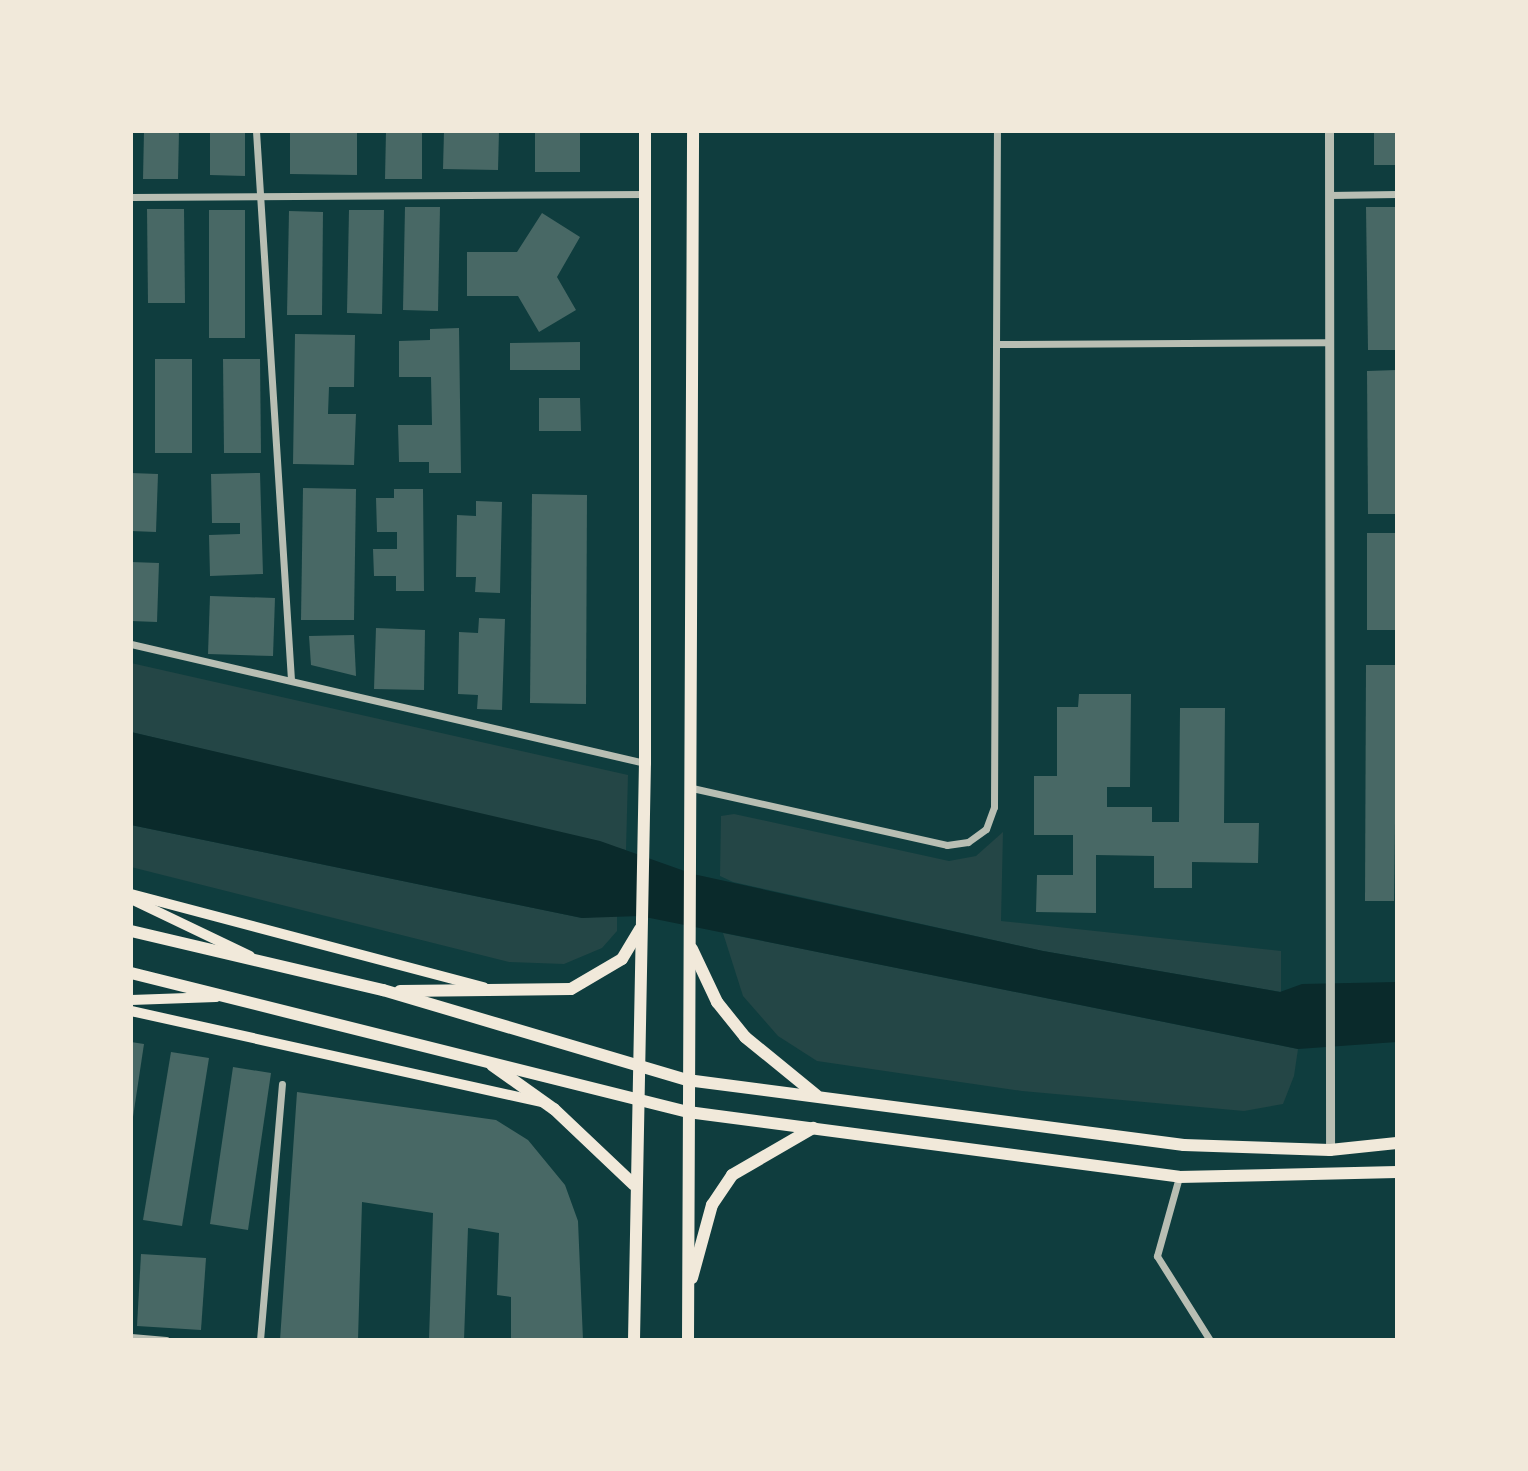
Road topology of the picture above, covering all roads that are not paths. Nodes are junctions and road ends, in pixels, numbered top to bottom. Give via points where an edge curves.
1 (256, 131) edge
2 (645, 131) edge
3 (693, 131) edge
4 (997, 131) edge
5 (1329, 131) edge
6 (645, 194) junction
7 (1397, 194) edge
8 (259, 195) junction
9 (1329, 195) junction
10 (131, 197) edge
11 (1329, 342) junction
12 (998, 344) junction
13 (131, 644) edge
14 (290, 680) junction
15 (645, 763) junction
16 (692, 788) junction
17 (131, 894) edge
18 (131, 899) edge
19 (642, 926) junction
20 (131, 931) edge
21 (690, 940) junction
22 (262, 961) junction
23 (131, 973) edge
24 (383, 990) junction
25 (503, 992) junction
26 (227, 997) junction
27 (131, 1000) edge
28 (131, 1011) edge
29 (486, 1061) junction
30 (637, 1067) junction
31 (687, 1080) junction
32 (282, 1084) dead end
33 (819, 1098) junction
34 (545, 1102) junction
35 (635, 1102) junction
36 (688, 1112) junction
37 (813, 1128) junction
38 (1397, 1143) edge
39 (1330, 1150) junction
40 (1397, 1172) edge
41 (1179, 1177) junction
42 (634, 1185) junction
43 (688, 1292) junction
44 (131, 1337) edge
45 (166, 1340) edge
46 (260, 1340) edge
47 (634, 1340) edge
48 (688, 1340) edge
49 (1210, 1340) edge

1 - 8 street
2 - 6 main road
3 - 16 main road
4 - 12 street
5 - 9 street
6 - 8 street
6 - 15 main road
7 - 9 street
8 - 10 street
8 - 14 street
9 - 11 street
11 - 12 street
11 - 39 street via 1326,1055
12 - 16 street via 994,807 986,829 968,842 947,845
13 - 14 street
14 - 15 street
15 - 19 main road
16 - 21 main road
17 - 25 main road
18 - 22 main road
19 - 25 main road via 622,959 597,978 571,989
19 - 30 main road
20 - 22 main road
21 - 31 main road
21 - 33 main road via 717,1002 746,1037
22 - 24 main road
23 - 26 main road
24 - 25 main road
24 - 30 main road
26 - 27 main road
26 - 29 main road
28 - 34 main road
29 - 34 main road
29 - 35 main road
30 - 31 main road
30 - 35 main road
31 - 33 main road
31 - 36 main road
32 - 46 street
33 - 39 main road via 1184,1145
34 - 42 main road
35 - 36 main road
35 - 42 main road
36 - 37 main road
36 - 43 main road
37 - 41 main road
37 - 43 main road via 732,1175 712,1205
38 - 39 main road
40 - 41 main road
41 - 49 street via 1157,1256
42 - 47 main road
43 - 48 main road
44 - 45 street

